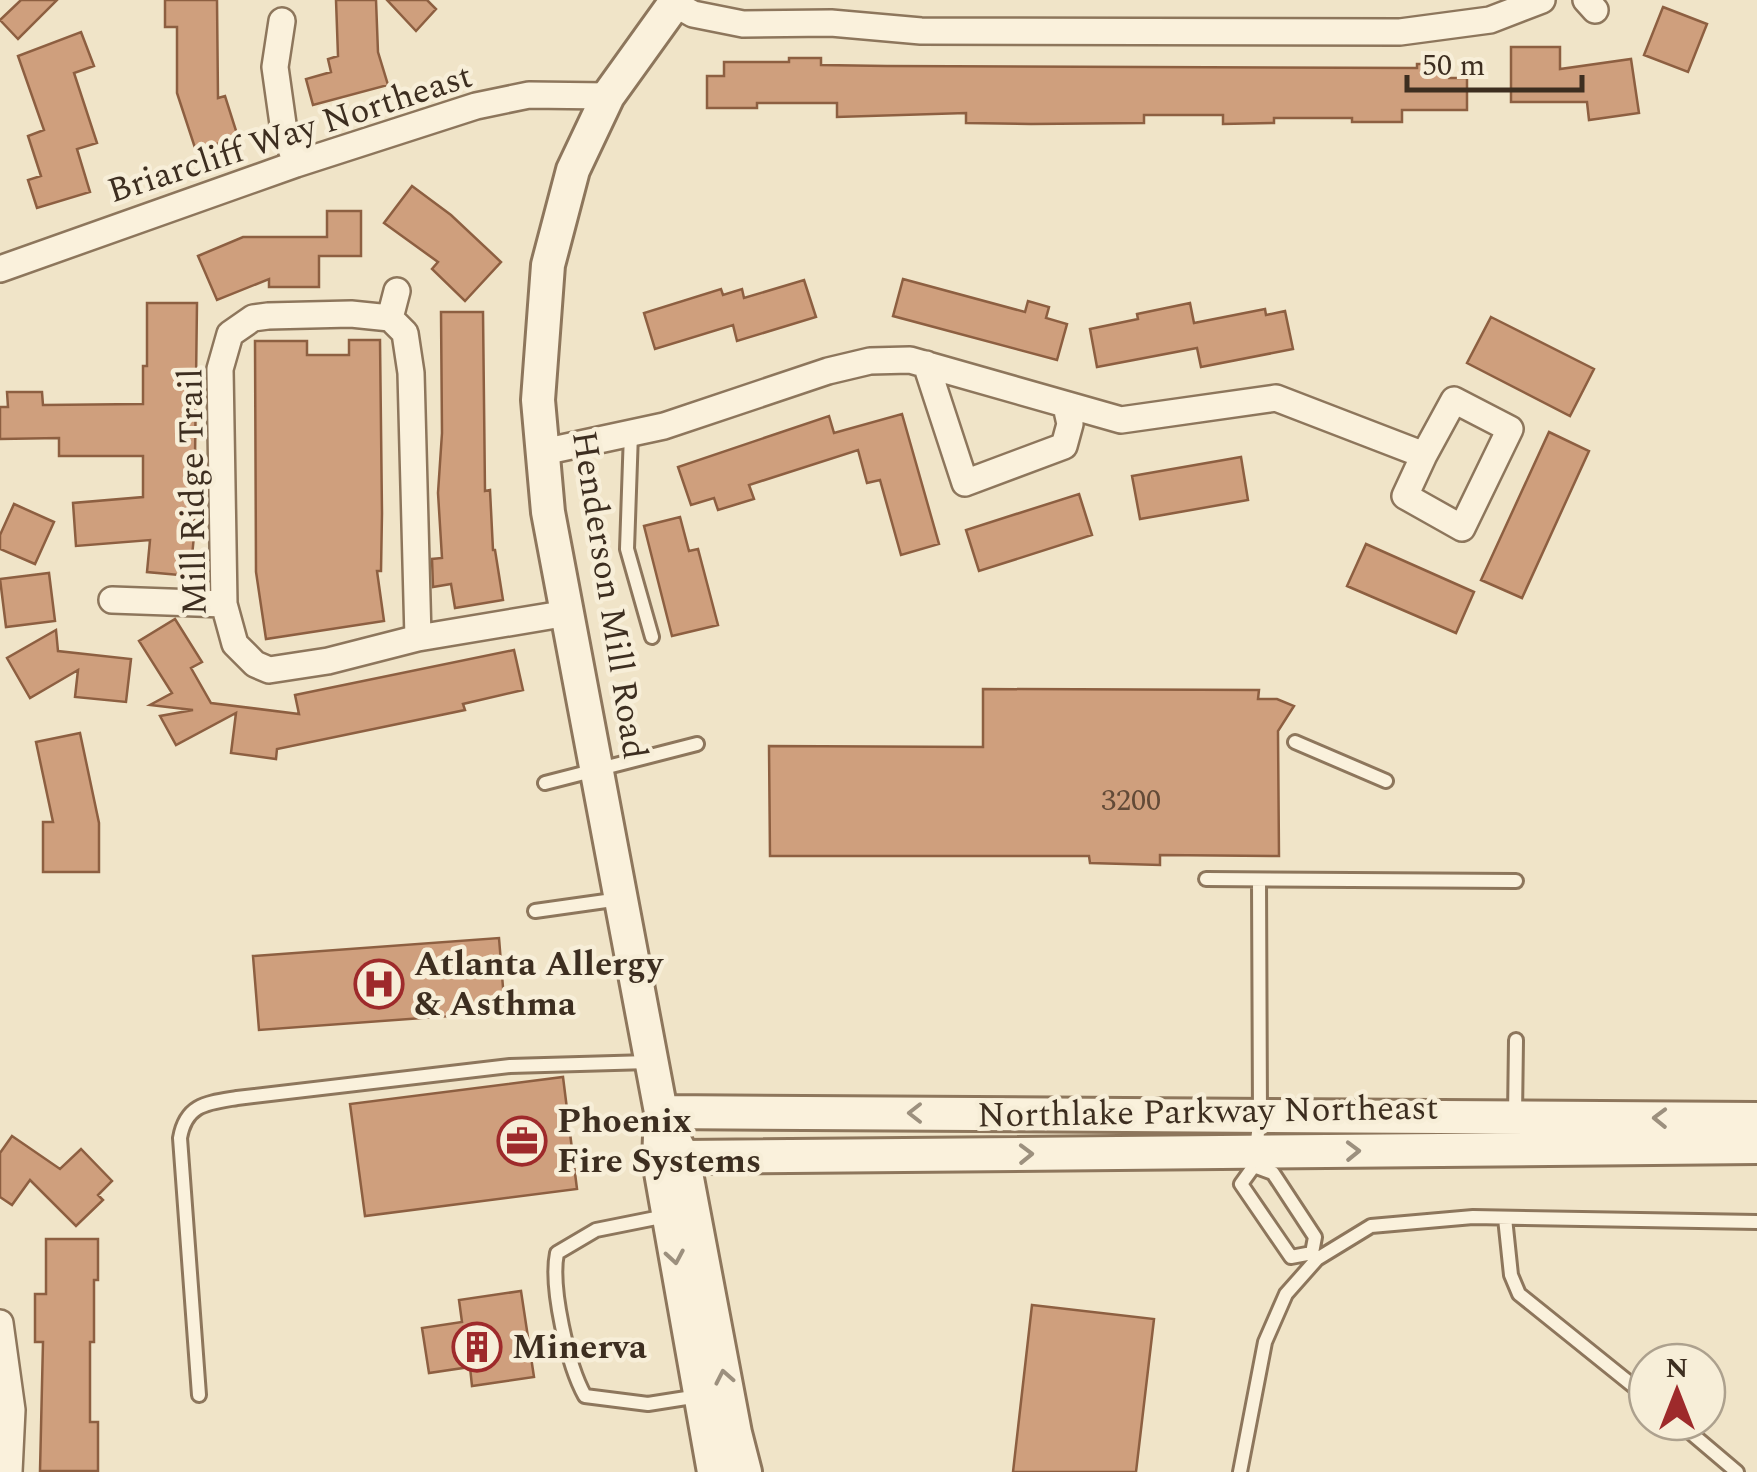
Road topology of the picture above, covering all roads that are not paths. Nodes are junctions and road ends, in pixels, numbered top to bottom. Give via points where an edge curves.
1 (1542, 0) edge
2 (676, 2) edge
3 (282, 21) dead end
4 (608, 96) junction
5 (296, 164) junction
6 (0, 269) edge
7 (397, 291) dead end
8 (390, 318) junction
9 (926, 364) junction
10 (1066, 406) junction
11 (631, 433) junction
12 (543, 452) junction
13 (1424, 455) junction
14 (112, 600) dead end
15 (224, 604) junction
16 (568, 613) junction
17 (652, 637) dead end
18 (418, 638) junction
19 (1296, 742) dead end
20 (697, 744) dead end
21 (598, 771) junction
22 (1386, 781) dead end
23 (544, 782) dead end
24 (1206, 879) dead end
25 (1259, 880) junction
26 (1516, 881) dead end
27 (622, 899) junction
28 (536, 910) dead end
29 (1516, 1040) dead end
30 (652, 1062) junction
31 (660, 1112) junction
32 (1260, 1116) junction
33 (1516, 1116) junction
34 (1757, 1120) edge
35 (1757, 1147) edge
36 (671, 1159) junction
37 (1254, 1159) junction
38 (668, 1216) junction
39 (1505, 1218) junction
40 (1757, 1222) edge
41 (1314, 1256) junction
42 (0, 1323) edge
43 (1627, 1381) edge
44 (199, 1395) dead end
45 (699, 1396) junction
46 (1702, 1442) edge
47 (9, 1472) edge
48 (714, 1472) edge
49 (745, 1472) edge
50 (1240, 1472) edge
51 (1737, 1472) edge

1 - 2 street via 1490,20 1400,32 743,24 693,14
2 - 4 street, Henderson Mill Road
3 - 5 street via 274,67
4 - 5 street, Briarcliff Way Northeast via 529,94
4 - 12 street, Henderson Mill Road via 572,170 548,265 538,400
5 - 6 street, Briarcliff Way Northeast
7 - 8 street
8 - 15 street, Mill Ridge Trail via 268,316 230,334 220,369
8 - 18 street via 404,333 411,373
9 - 10 street
9 - 10 street via 965,483 1064,446
9 - 11 street via 870,361 828,370
10 - 13 street via 1121,420 1276,398
11 - 12 street
11 - 17 lane via 627,549
12 - 16 street, Henderson Mill Road
13 - 13 street via 1454,400 1510,429 1462,528 1405,496
14 - 15 street
15 - 18 street, Mill Ridge Trail via 235,644 269,670
16 - 18 street, Mill Ridge Trail
16 - 21 street, Henderson Mill Road
19 - 22 lane
20 - 21 lane
21 - 23 lane
21 - 27 street, Henderson Mill Road
24 - 25 lane
25 - 26 lane
25 - 32 lane
27 - 28 lane
27 - 30 street, Henderson Mill Road
29 - 33 lane
30 - 31 street, Henderson Mill Road
30 - 44 lane via 510,1066 223,1100 196,1109 183,1122 180,1138
32 -> 31 street, Northlake Parkway Northeast
31 - 36 street, Henderson Mill Road
32 - 33 street, Northlake Parkway Northeast
32 - 37 lane
34 -> 33 street, Northlake Parkway Northeast
37 -> 35 street, Northlake Parkway Northeast
36 -> 37 street, Northlake Parkway Northeast
36 - 38 street, Henderson Mill Road
49 -> 36 street, Henderson Mill Road
37 - 41 lane via 1273,1174 1315,1237
37 - 41 lane via 1241,1184 1291,1257
38 -> 45 street, Henderson Mill Road
38 - 45 lane via 596,1230 557,1253 554,1271 573,1375 585,1396 648,1404
39 - 40 lane
39 - 41 lane via 1372,1226
39 - 43 lane via 1519,1294
41 - 50 lane via 1286,1294 1264,1342
42 - 47 street via 12,1410
45 - 48 street, Henderson Mill Road
46 - 51 lane

